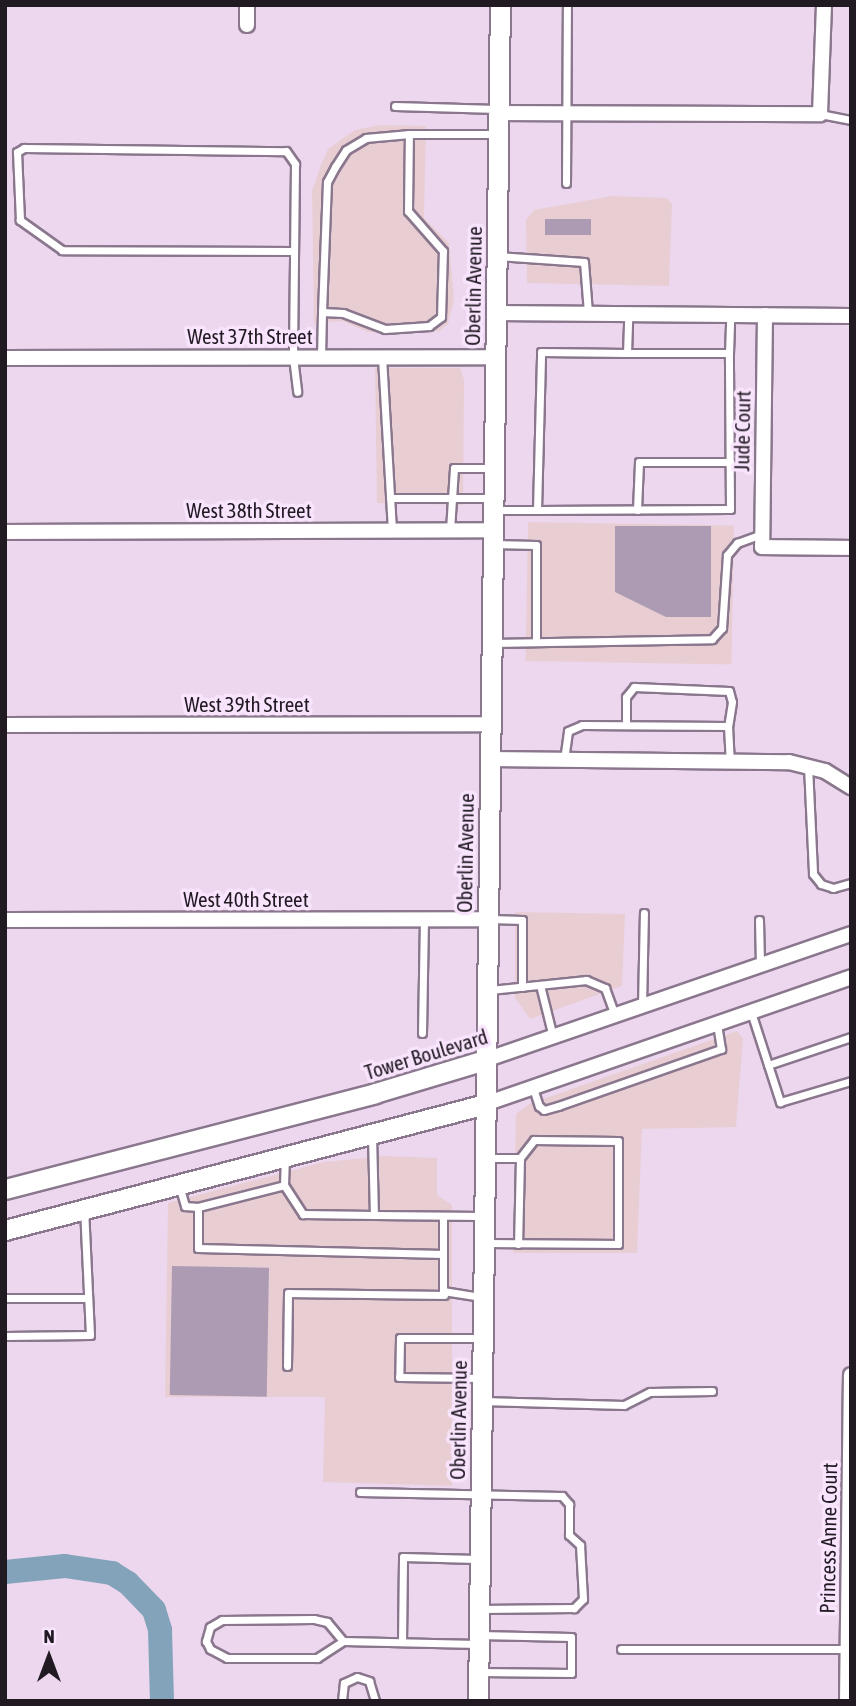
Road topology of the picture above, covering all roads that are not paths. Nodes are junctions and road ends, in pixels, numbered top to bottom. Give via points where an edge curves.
1 (247, 5) edge
2 (499, 5) edge
3 (568, 5) edge
4 (824, 5) edge
5 (247, 25) dead end
6 (395, 106) dead end
7 (498, 111) junction
8 (566, 113) junction
9 (820, 114) junction
10 (851, 120) edge
11 (409, 134) junction
12 (498, 134) junction
13 (566, 183) dead end
14 (294, 251) junction
15 (496, 256) junction
16 (322, 312) junction
17 (495, 313) junction
18 (588, 313) junction
19 (628, 314) junction
20 (730, 315) junction
21 (765, 315) junction
22 (851, 316) edge
23 (627, 353) junction
24 (729, 353) junction
25 (293, 357) junction
26 (321, 357) junction
27 (382, 357) junction
28 (495, 357) junction
29 (5, 358) edge
30 (297, 392) dead end
31 (730, 463) junction
32 (493, 468) junction
33 (390, 498) junction
34 (451, 498) junction
35 (493, 504) junction
36 (537, 510) junction
37 (637, 510) junction
38 (392, 531) junction
39 (450, 531) junction
40 (5, 532) edge
41 (492, 537) junction
42 (762, 541) junction
43 (851, 548) edge
44 (536, 642) junction
45 (491, 643) junction
46 (490, 724) junction
47 (5, 725) edge
48 (626, 725) junction
49 (728, 726) junction
50 (489, 759) junction
51 (564, 760) junction
52 (730, 761) junction
53 (808, 764) junction
54 (851, 787) edge
55 (851, 883) edge
56 (644, 913) dead end
57 (424, 919) junction
58 (487, 919) junction
59 (5, 920) edge
60 (759, 920) dead end
61 (851, 934) edge
62 (760, 965) junction
63 (851, 976) edge
64 (540, 985) junction
65 (522, 987) junction
66 (486, 990) junction
67 (642, 1007) junction
68 (751, 1011) junction
69 (616, 1016) junction
70 (717, 1023) junction
71 (422, 1033) dead end
72 (553, 1037) junction
73 (851, 1037) edge
74 (485, 1060) junction
75 (768, 1065) junction
76 (851, 1081) edge
77 (533, 1087) junction
78 (485, 1104) junction
79 (372, 1134) junction
80 (284, 1157) junction
81 (484, 1158) junction
82 (520, 1158) junction
83 (179, 1185) junction
84 (284, 1185) junction
85 (5, 1189) edge
86 (198, 1208) junction
87 (84, 1210) junction
88 (374, 1215) junction
89 (443, 1216) junction
90 (483, 1216) junction
91 (5, 1230) edge
92 (483, 1243) junction
93 (518, 1244) junction
94 (443, 1254) junction
95 (444, 1295) junction
96 (482, 1297) junction
97 (5, 1298) edge
98 (88, 1298) junction
99 (5, 1336) edge
100 (482, 1338) junction
101 (287, 1366) dead end
102 (851, 1376) edge
103 (481, 1378) junction
104 (712, 1391) dead end
105 (481, 1401) junction
106 (360, 1492) dead end
107 (480, 1494) junction
108 (480, 1559) junction
109 (479, 1609) junction
110 (479, 1640) junction
111 (343, 1641) junction
112 (402, 1642) junction
113 (621, 1649) dead end
114 (848, 1649) junction
115 (478, 1672) junction
116 (342, 1701) edge
117 (374, 1701) edge
118 (478, 1701) edge
119 (847, 1701) edge

1 - 5 street
2 - 7 street, Oberlin Avenue
3 - 8 lane
4 - 9 street
6 - 7 lane
7 - 8 street
7 - 12 street, Oberlin Avenue
8 - 9 street
8 - 13 lane
9 - 10 lane
11 - 12 lane
11 - 16 lane via 366,138 346,150 327,182
11 - 16 lane via 408,211 443,251 441,317 429,326 385,329 343,313
12 - 15 street, Oberlin Avenue
14 - 14 lane via 295,164 286,151 24,148 18,152 20,220 62,250
14 - 25 lane
15 - 17 street, Oberlin Avenue
15 - 18 lane via 584,262
16 - 26 lane
17 - 18 street
17 - 28 street, Oberlin Avenue
18 - 19 street
19 - 20 street
19 - 23 lane
20 - 21 street
20 - 24 lane
21 - 22 street
21 - 42 street, Jude Court
23 - 24 lane
23 - 36 lane via 541,352
24 - 31 lane
25 - 26 street, West 37th Street
25 - 29 street, West 37th Street
25 - 30 lane
26 - 27 street, West 37th Street
27 - 28 street, West 37th Street
27 - 33 lane
28 - 32 street, Oberlin Avenue
31 - 37 lane via 730,509
31 - 37 lane via 639,462
32 - 34 lane via 454,468
32 - 35 street, Oberlin Avenue
33 - 34 lane
33 - 38 lane
34 - 35 lane
34 - 39 lane
35 - 36 lane
35 - 41 street, Oberlin Avenue
36 - 37 lane
38 - 39 street, West 38th Street
38 - 40 street, West 38th Street
39 - 41 street, West 38th Street
41 - 44 lane via 536,545
41 - 45 street, Oberlin Avenue
42 - 43 street
42 - 44 lane via 737,543 727,555 722,628 712,639
44 - 45 lane
45 - 46 street, Oberlin Avenue
46 - 47 street, West 39th Street
46 - 50 street, Oberlin Avenue
48 - 49 lane
48 - 49 lane via 626,697 634,687 729,691
48 - 51 lane via 572,728 565,737
49 - 52 lane
50 - 51 street
50 - 58 street, Oberlin Avenue
51 - 52 street
52 - 53 street
53 - 54 street
53 - 55 lane via 813,874 821,884 833,888
56 - 67 lane
57 - 58 street, West 40th Street
57 - 59 street, West 40th Street
57 - 71 lane
58 - 65 lane via 522,920
58 - 66 street, Oberlin Avenue
60 - 62 lane
61 - 62 street, Tower Boulevard
62 - 67 street, Tower Boulevard
63 - 68 street
64 - 65 lane
64 - 69 lane via 586,980 605,988
64 - 72 lane
65 - 66 lane
66 - 74 street, Oberlin Avenue
67 - 69 street, Tower Boulevard
68 - 70 street
68 - 75 lane
69 - 72 street, Tower Boulevard
70 - 77 street
70 - 77 lane via 721,1049 558,1106 544,1110
72 - 74 street, Tower Boulevard
73 - 75 lane
74 - 78 street, Oberlin Avenue
74 - 85 street, Tower Boulevard
75 - 76 lane via 784,1104
77 - 78 street
78 - 79 street
78 - 81 street, Oberlin Avenue
79 - 80 street
79 - 88 lane
80 - 83 street
80 - 84 lane
81 - 82 lane
81 - 90 street, Oberlin Avenue
82 - 93 lane
82 - 93 lane via 534,1140 618,1141 618,1244
83 - 86 lane via 186,1206
83 - 87 street
84 - 86 lane
84 - 88 lane via 303,1213
86 - 94 lane via 198,1248
87 - 91 street
87 - 98 lane
88 - 89 lane
89 - 90 lane
89 - 94 lane
90 - 92 street, Oberlin Avenue
92 - 93 lane
92 - 96 street, Oberlin Avenue
94 - 95 lane
95 - 96 lane
95 - 101 lane via 288,1293
96 - 100 street, Oberlin Avenue
97 - 98 lane
98 - 99 lane via 90,1335
100 - 103 street, Oberlin Avenue
100 - 103 lane via 400,1338 399,1377
102 - 114 street, Princess Anne Court
103 - 105 street, Oberlin Avenue
104 - 105 lane via 650,1392 624,1405
105 - 107 street, Oberlin Avenue
106 - 107 lane
107 - 108 street, Oberlin Avenue
107 - 109 lane via 562,1496 569,1504 569,1535 580,1545 583,1599 574,1608
108 - 109 street, Oberlin Avenue
108 - 112 lane via 403,1557
109 - 110 street, Oberlin Avenue
110 - 112 lane
110 - 115 street, Oberlin Avenue
110 - 115 lane via 571,1637 571,1673
111 - 111 lane via 327,1622 314,1619 222,1620 210,1627 206,1641 210,1649 227,1658 317,1658
111 - 112 lane
113 - 114 lane
114 - 119 street, Princess Anne Court
115 - 118 street, Oberlin Avenue
116 - 117 lane via 344,1683 357,1677 369,1681

